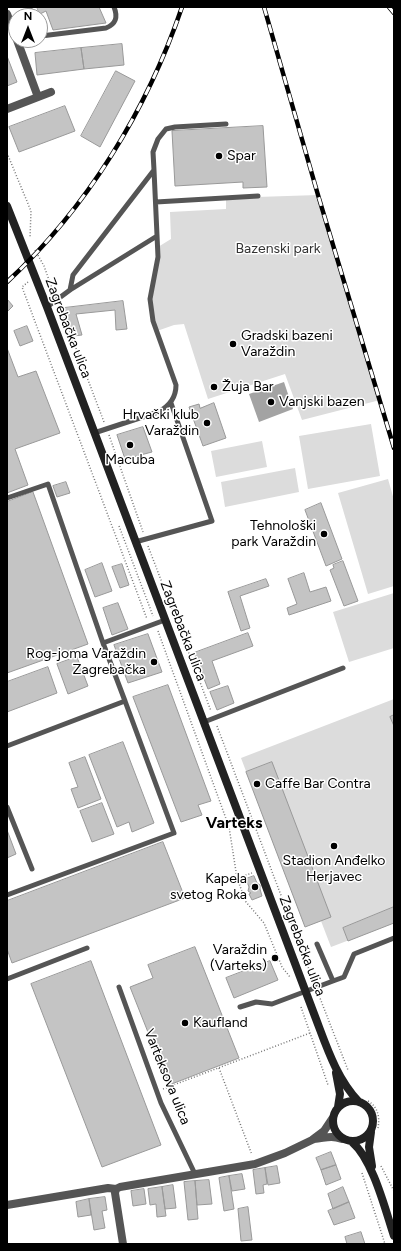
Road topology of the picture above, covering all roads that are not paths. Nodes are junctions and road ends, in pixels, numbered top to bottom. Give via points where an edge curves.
1 (114, 7) edge
2 (48, 35) edge
3 (19, 48) edge
4 (51, 92) dead end
5 (38, 97) junction
6 (7, 109) edge
7 (226, 124) dead end
8 (154, 170) junction
9 (258, 196) dead end
10 (156, 202) junction
11 (7, 206) edge
12 (157, 236) junction
13 (70, 290) junction
14 (47, 307) junction
15 (170, 403) junction
16 (94, 433) junction
17 (7, 498) edge
18 (135, 542) junction
19 (165, 620) junction
20 (103, 643) junction
21 (343, 668) dead end
22 (124, 701) junction
23 (204, 722) junction
24 (7, 746) edge
25 (7, 807) edge
26 (32, 868) dead end
27 (7, 896) edge
28 (394, 938) edge
29 (317, 944) dead end
30 (87, 948) dead end
31 (7, 979) edge
32 (333, 981) junction
33 (119, 988) dead end
34 (306, 991) junction
35 (240, 1007) dead end
36 (335, 1066) junction
37 (361, 1100) junction
38 (338, 1107) junction
39 (332, 1119) junction
40 (374, 1132) junction
41 (342, 1139) junction
42 (312, 1140) junction
43 (352, 1142) junction
44 (195, 1174) junction
45 (374, 1178) junction
46 (116, 1189) junction
47 (7, 1205) edge
48 (394, 1236) edge
49 (123, 1244) edge

1 - 2 lane via 116,19 106,28
3 - 5 street
4 - 5 street
5 - 6 street
7 - 8 lane via 166,129 158,139 153,152
8 - 10 lane
8 - 13 lane via 73,275
9 - 10 lane
10 - 12 lane
11 - 14 main road, Zagrebačka ulica
12 - 13 lane
12 - 15 lane via 158,257 150,299 153,321 176,385
13 - 14 lane
14 - 16 main road, Zagrebačka ulica
15 - 16 lane via 158,412
15 - 18 lane via 212,521
16 - 18 main road, Zagrebačka ulica
17 - 20 lane via 48,484
18 - 19 main road, Zagrebačka ulica
19 - 20 lane
19 - 23 main road, Zagrebačka ulica
20 - 22 lane
21 - 23 lane
22 - 24 lane
22 - 27 lane via 174,833
23 - 34 main road, Zagrebačka ulica
25 - 26 lane
28 - 32 lane via 354,954 344,977
29 - 32 lane
30 - 31 lane
32 - 34 lane
33 - 44 lane, Varteksova ulica via 156,1092
34 - 35 lane via 272,1004 256,1002
34 - 36 main road, Zagrebačka ulica
36 - 37 main road, Zagrebačka ulica via 352,1094
36 - 38 main road, Zagrebačka ulica via 340,1094
37 - 38 main road
37 - 40 main road, Zagrebačka ulica via 372,1113
38 - 39 main road, Zagrebačka ulica
39 - 41 main road via 335,1130
39 - 42 street via 324,1131
40 - 43 main road
40 - 45 main road, Zagrebačka ulica via 369,1147
41 - 42 street via 328,1136
41 - 43 main road
42 - 44 street via 255,1164
43 - 45 main road, Zagrebačka ulica via 361,1151
44 - 46 street
45 - 48 main road, Zagrebačka ulica
46 - 47 street via 108,1188
46 - 49 street

